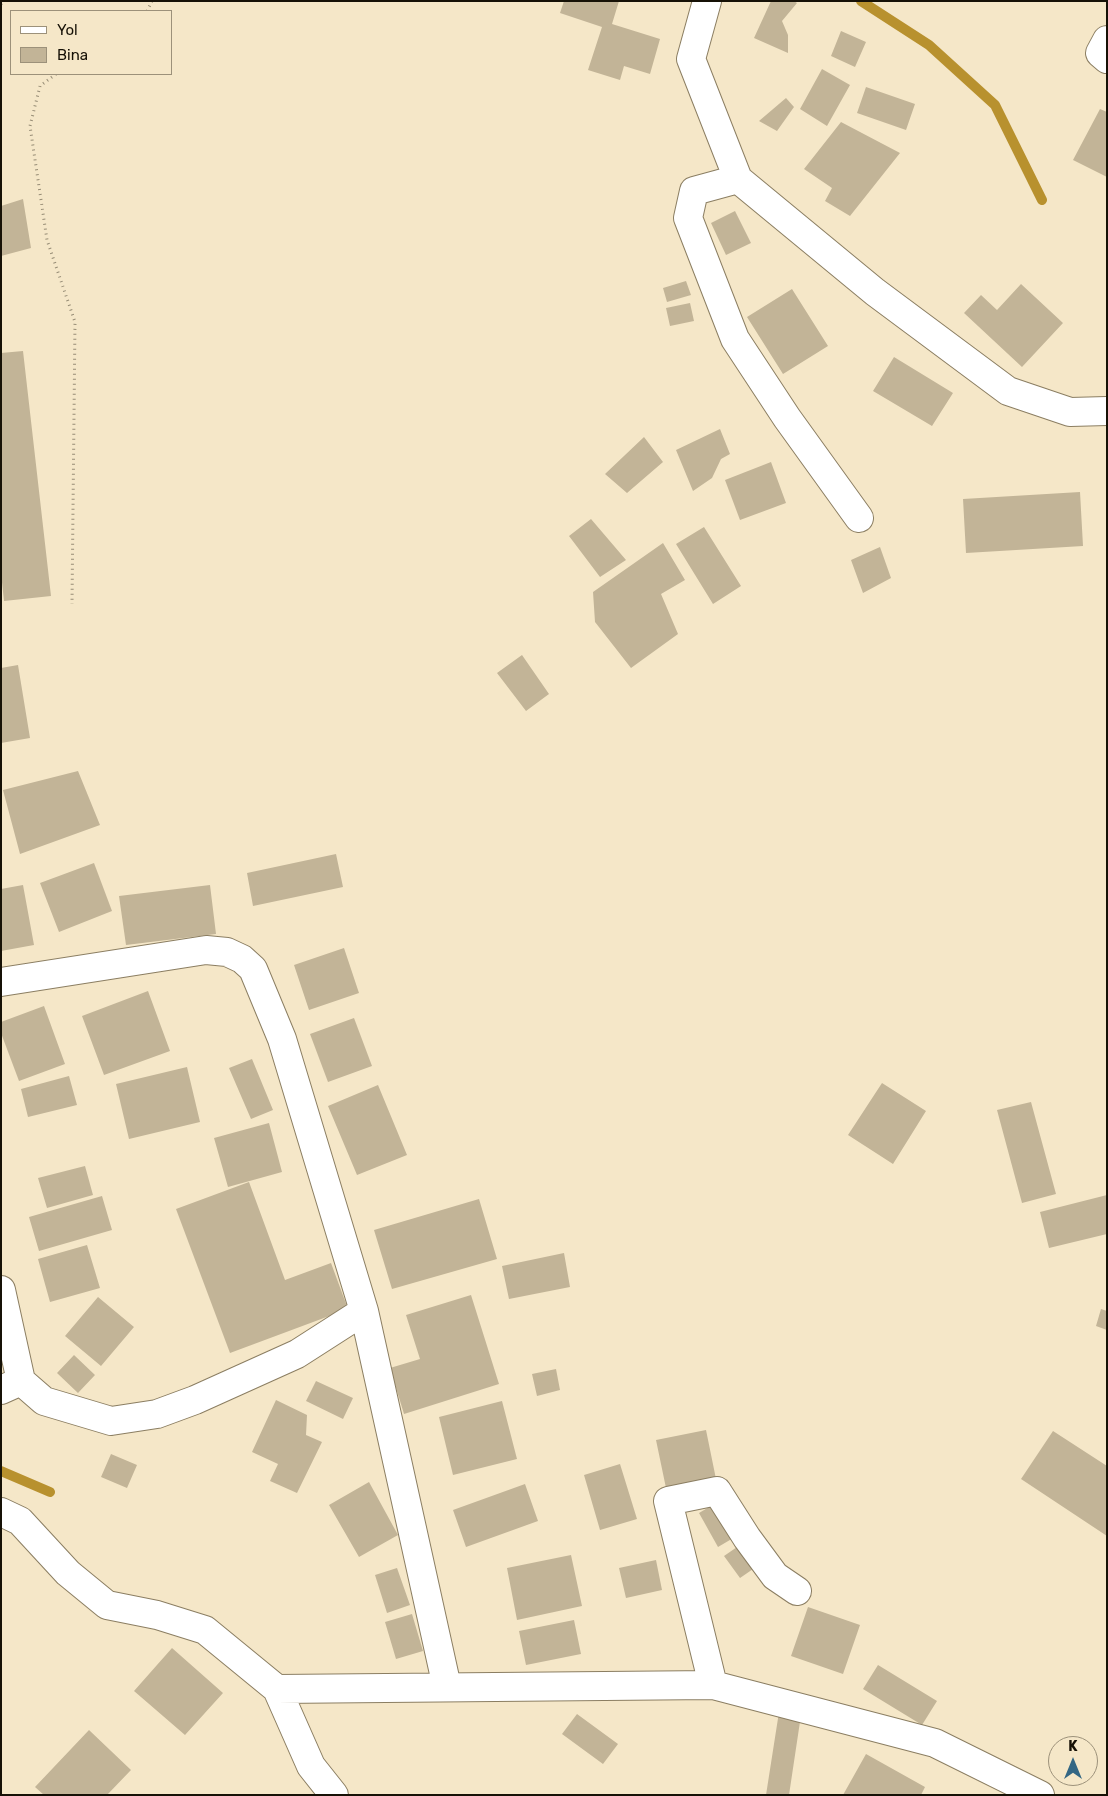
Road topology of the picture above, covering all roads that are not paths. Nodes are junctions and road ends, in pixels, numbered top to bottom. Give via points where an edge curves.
1 (707, 1) edge
2 (1107, 40) edge
3 (1107, 59) edge
4 (738, 179) junction
5 (1107, 411) edge
6 (859, 518) dead end
7 (1, 982) edge
8 (1, 1290) edge
9 (364, 1311) junction
10 (11, 1385) edge
11 (1, 1512) edge
12 (798, 1591) dead end
13 (713, 1685) junction
14 (447, 1687) junction
15 (277, 1689) junction
16 (334, 1795) edge
17 (1040, 1795) edge

1 - 4 street via 691,59
2 - 3 street via 1100,53
4 - 5 street via 875,292 1008,390 1070,412
4 - 6 street via 694,190 688,218 735,339
7 - 9 street via 206,950 227,952 254,969 282,1038
8 - 10 street
9 - 10 street via 298,1354 156,1414 111,1420 44,1401
9 - 14 street
11 - 15 street via 20,1521 68,1573 107,1605 157,1615 205,1630
12 - 13 street via 775,1576 717,1491 668,1501
13 - 14 street
13 - 17 street via 934,1743
14 - 15 street
15 - 16 street via 311,1766

